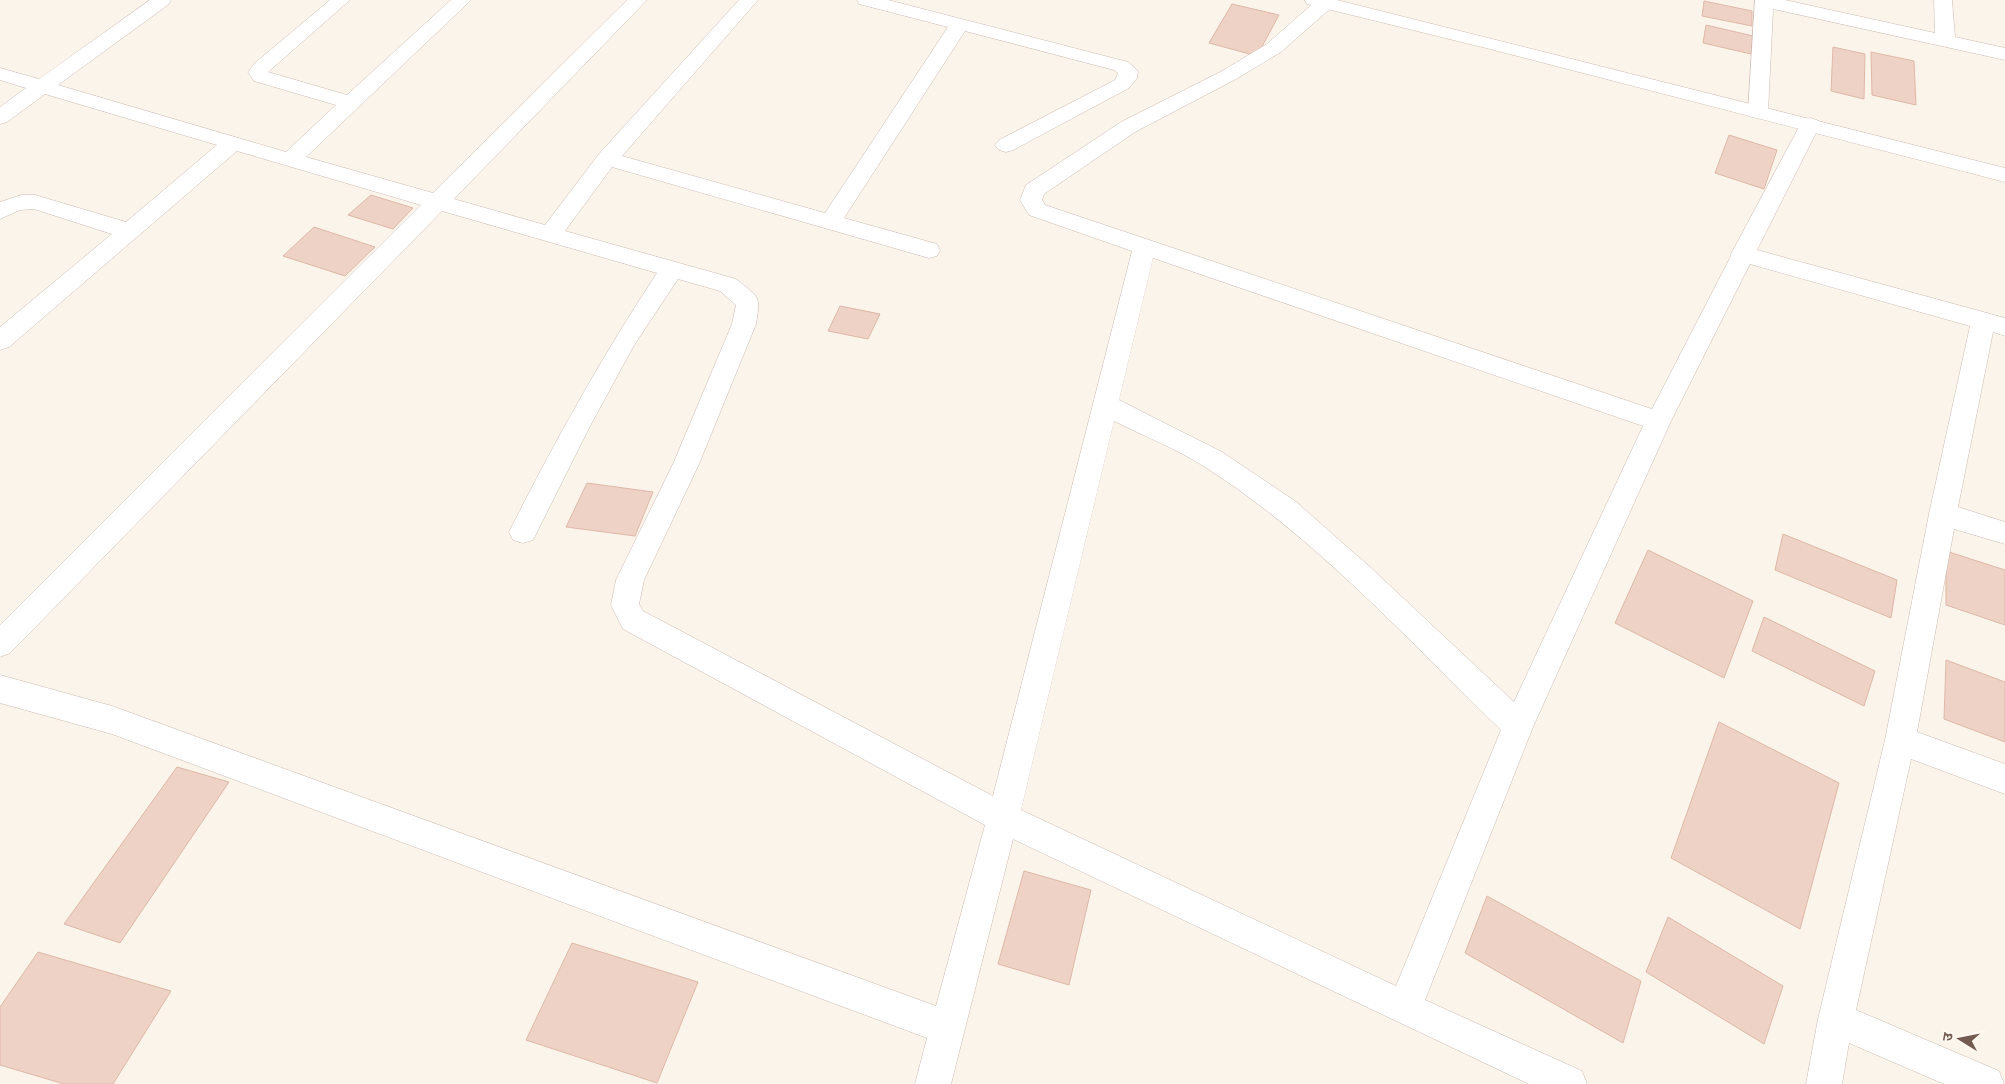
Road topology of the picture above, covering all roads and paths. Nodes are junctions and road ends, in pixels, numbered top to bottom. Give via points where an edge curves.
1 (162, 0) edge
2 (341, 0) edge
3 (462, 0) edge
4 (638, 0) edge
5 (749, 0) edge
6 (866, 0) edge
7 (1764, 0) edge
8 (1943, 0) edge
9 (1319, 1) edge
10 (960, 24) junction
11 (1945, 41) junction
12 (2005, 54) edge
13 (0, 74) edge
14 (43, 86) junction
15 (351, 103) junction
16 (1758, 112) junction
17 (0, 118) edge
18 (1810, 125) junction
19 (233, 143) junction
20 (1006, 145) dead end
21 (607, 159) junction
22 (290, 160) junction
23 (2005, 176) edge
24 (436, 202) junction
25 (0, 211) edge
26 (830, 222) junction
27 (129, 231) junction
28 (550, 234) junction
29 (1144, 247) junction
30 (929, 250) dead end
31 (1742, 254) junction
32 (672, 269) junction
33 (1994, 324) edge
34 (0, 341) edge
35 (1105, 405) junction
36 (1658, 421) junction
37 (1942, 514) junction
38 (523, 532) dead end
39 (2005, 534) edge
40 (0, 644) edge
41 (0, 689) edge
42 (1518, 726) junction
43 (1900, 740) junction
44 (2005, 779) edge
45 (1002, 818) junction
46 (1404, 1008) junction
47 (1836, 1019) junction
48 (947, 1028) junction
49 (933, 1084) edge
50 (1569, 1084) edge
51 (1824, 1084) edge
52 (1986, 1084) edge

1 - 14 street
2 - 15 street via 258,72 260,77
3 - 15 street
4 - 24 street
5 - 21 street
6 - 10 street
7 - 11 street
7 - 16 street
8 - 11 street
9 - 16 street
9 - 29 street via 1274,48 1128,127 1034,190 1031,200 1037,210
10 - 20 street via 1121,66 1128,72 1122,84
10 - 26 street
11 - 12 street
13 - 14 street
14 - 17 street
14 - 19 street
15 - 22 street
16 - 18 street
18 - 23 street
18 - 31 street
19 - 22 street
19 - 27 street
21 - 26 street
21 - 28 street
22 - 24 street
24 - 28 street
24 - 40 street
25 - 27 street via 24,201 35,202
26 - 30 street
27 - 34 street
28 - 32 street
29 - 35 street
29 - 36 street
31 - 33 street
31 - 36 street
32 - 38 street via 624,342
32 - 45 street via 728,285 748,302 744,324 686,464 630,580 625,605 633,620
33 - 37 street
35 - 42 street via 1213,459 1285,509 1360,575
35 - 45 street
36 - 42 street
37 - 39 street
37 - 43 street
41 - 48 street via 112,720
42 - 46 street
43 - 44 street
43 - 47 street
45 - 46 street
45 - 48 street
46 - 50 street
47 - 51 street
47 - 52 street
48 - 49 street

